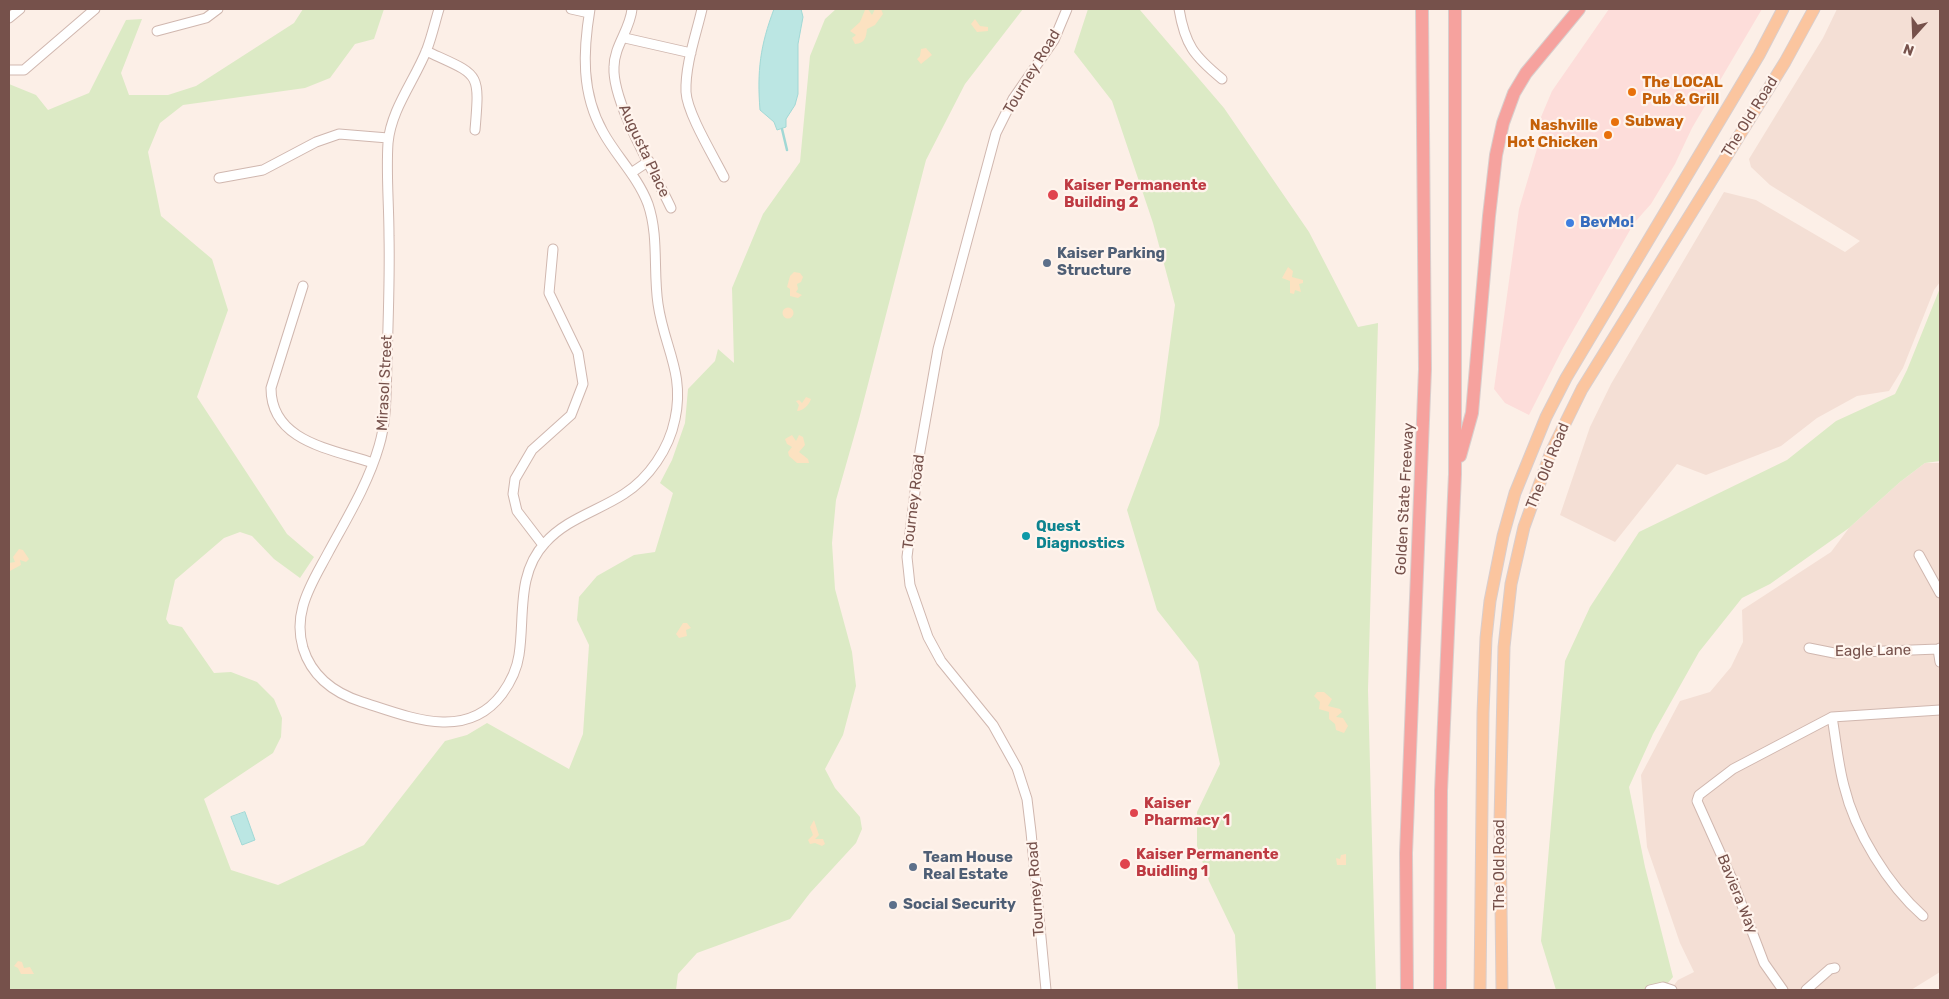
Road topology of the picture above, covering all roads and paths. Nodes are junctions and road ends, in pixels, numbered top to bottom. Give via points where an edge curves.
1 (20, 9) edge
2 (95, 9) edge
3 (218, 9) edge
4 (439, 9) edge
5 (571, 9) edge
6 (632, 9) edge
7 (702, 9) edge
8 (1067, 9) edge
9 (1179, 9) edge
10 (1417, 9) edge
11 (1422, 9) edge
12 (1455, 9) edge
13 (1579, 9) edge
14 (1783, 9) edge
15 (1814, 9) edge
16 (590, 11) edge
17 (9, 18) edge
18 (157, 31) dead end
19 (625, 38) junction
20 (426, 51) junction
21 (691, 53) junction
22 (1422, 58) junction
23 (9, 70) edge
24 (1222, 79) dead end
25 (475, 130) dead end
26 (388, 138) junction
27 (649, 161) junction
28 (631, 173) junction
29 (724, 177) dead end
30 (219, 178) dead end
31 (671, 208) dead end
32 (553, 249) dead end
33 (303, 286) dead end
34 (373, 463) junction
35 (1455, 474) junction
36 (543, 545) junction
37 (1919, 555) dead end
38 (1940, 593) edge
39 (1809, 648) dead end
40 (1939, 649) edge
41 (1940, 662) edge
42 (1940, 710) edge
43 (1832, 717) junction
44 (1923, 916) dead end
45 (1835, 968) dead end
46 (1046, 990) edge
47 (1407, 990) edge
48 (1440, 990) edge
49 (1480, 990) edge
50 (1502, 990) edge
51 (1650, 990) edge
52 (1672, 990) edge
53 (1783, 990) edge
54 (1806, 990) edge

1 - 17 street
2 - 23 street via 24,70
3 - 18 street via 206,18
4 - 20 street, Mirasol Street
5 - 16 street
6 - 19 street, Augusta Place
7 - 21 street
8 - 46 street, Tourney Road via 1054,40 1013,99 994,142 938,349 920,451 907,557 910,584 928,637 941,661 993,725 1017,768 1027,799
9 - 24 street via 1183,34 1194,52
10 - 22 highway
11 - 22 highway, Golden State Freeway
12 - 35 highway
13 - 35 highway via 1526,73 1514,93 1503,123 1489,216 1472,413
14 - 49 main road, The Old Road via 1759,55 1566,378 1515,493 1495,569 1486,638
15 - 50 main road, The Old Road via 1785,62 1582,390 1551,452 1531,505 1511,584 1504,646 1500,840
16 - 28 street, Mirasol Street via 584,67 590,101 603,132
19 - 21 street
19 - 27 street, Augusta Place via 615,55 620,102
20 - 25 street via 462,67 473,76 478,90
20 - 26 street, Mirasol Street via 403,96
21 - 29 street via 686,92 689,107
22 - 47 highway, Golden State Freeway via 1425,405 1406,853
26 - 30 street via 339,134 316,142 263,170
26 - 34 street, Mirasol Street via 390,276 386,406 381,441
27 - 28 street
27 - 31 street, Augusta Place
28 - 36 street, Mirasol Street via 646,198 653,222 658,306 678,375 675,420 670,440 644,477 625,494 579,517
32 - 36 street via 549,293 578,353 583,384 570,415 532,450 515,479 513,494 517,511
33 - 34 street via 271,388 271,403 277,417 292,434
34 - 36 street, Mirasol Street via 308,592 299,628 308,661 320,678 339,694 426,722 447,724 486,710 499,698 517,666 523,588 534,558
35 - 48 highway via 1441,791
37 - 38 street
39 - 40 street, Eagle Lane via 1834,653
40 - 41 street
42 - 43 street
43 - 44 street via 1843,784 1853,816 1905,900
43 - 53 street, Baviera Way via 1733,769 1699,795 1697,801 1764,963
45 - 54 street
51 - 52 street via 1663,987

